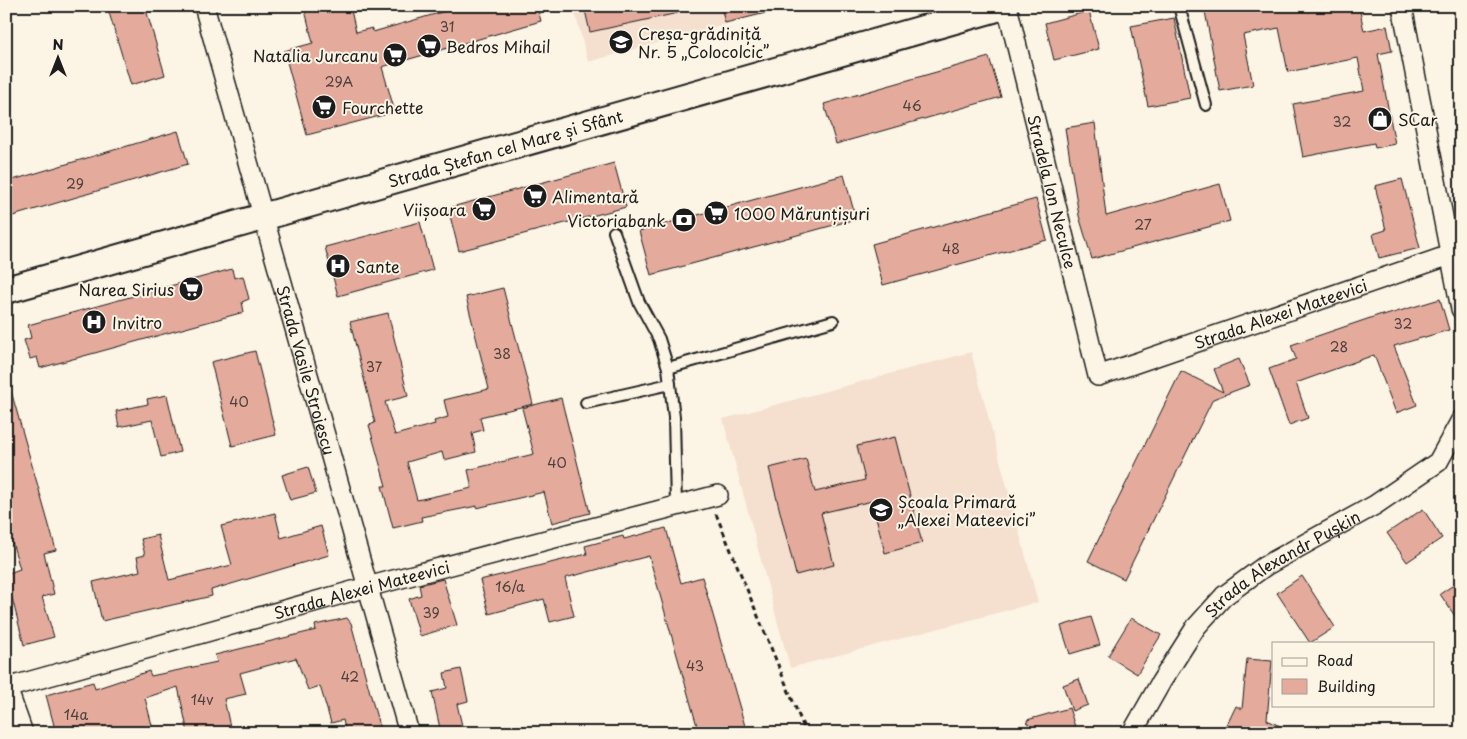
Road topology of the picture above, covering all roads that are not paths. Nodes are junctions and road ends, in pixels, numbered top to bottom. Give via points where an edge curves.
1 (204, 6) edge
2 (1006, 6) edge
3 (1179, 6) edge
4 (1402, 6) edge
5 (1206, 105) dead end
6 (265, 215) junction
7 (614, 232) dead end
8 (1455, 252) edge
9 (6, 290) edge
10 (1461, 309) edge
11 (833, 321) dead end
12 (668, 368) junction
13 (1098, 376) joint
14 (670, 384) junction
15 (586, 403) dead end
16 (1461, 420) edge
17 (714, 496) road end
18 (676, 506) junction
19 (367, 587) junction
20 (6, 687) edge
21 (23, 733) edge
22 (409, 733) edge
23 (1132, 733) edge

1 - 6 street, Strada Vasile Stroiescu
2 - 6 main road, Strada Ștefan cel Mare și Sfânt
2 - 13 street, Stradela Ion Neculce
3 - 5 lane
4 - 8 street
6 - 9 main road, Strada Ștefan cel Mare și Sfânt
6 - 19 street, Strada Vasile Stroiescu
7 - 12 lane via 639,302 659,339
8 - 10 street
8 - 13 street, Strada Alexei Mateevici
11 - 12 lane
12 - 14 lane
14 - 15 lane
14 - 18 lane
16 - 23 street, Strada Alexandr Pușkin via 1438,462 1376,505 1265,566 1224,596 1196,627
17 - 18 street, Strada Alexei Mateevici
18 - 19 street, Strada Alexei Mateevici
19 - 20 street, Strada Alexei Mateevici
19 - 22 street, Strada Vasile Stroiescu
20 - 21 street

